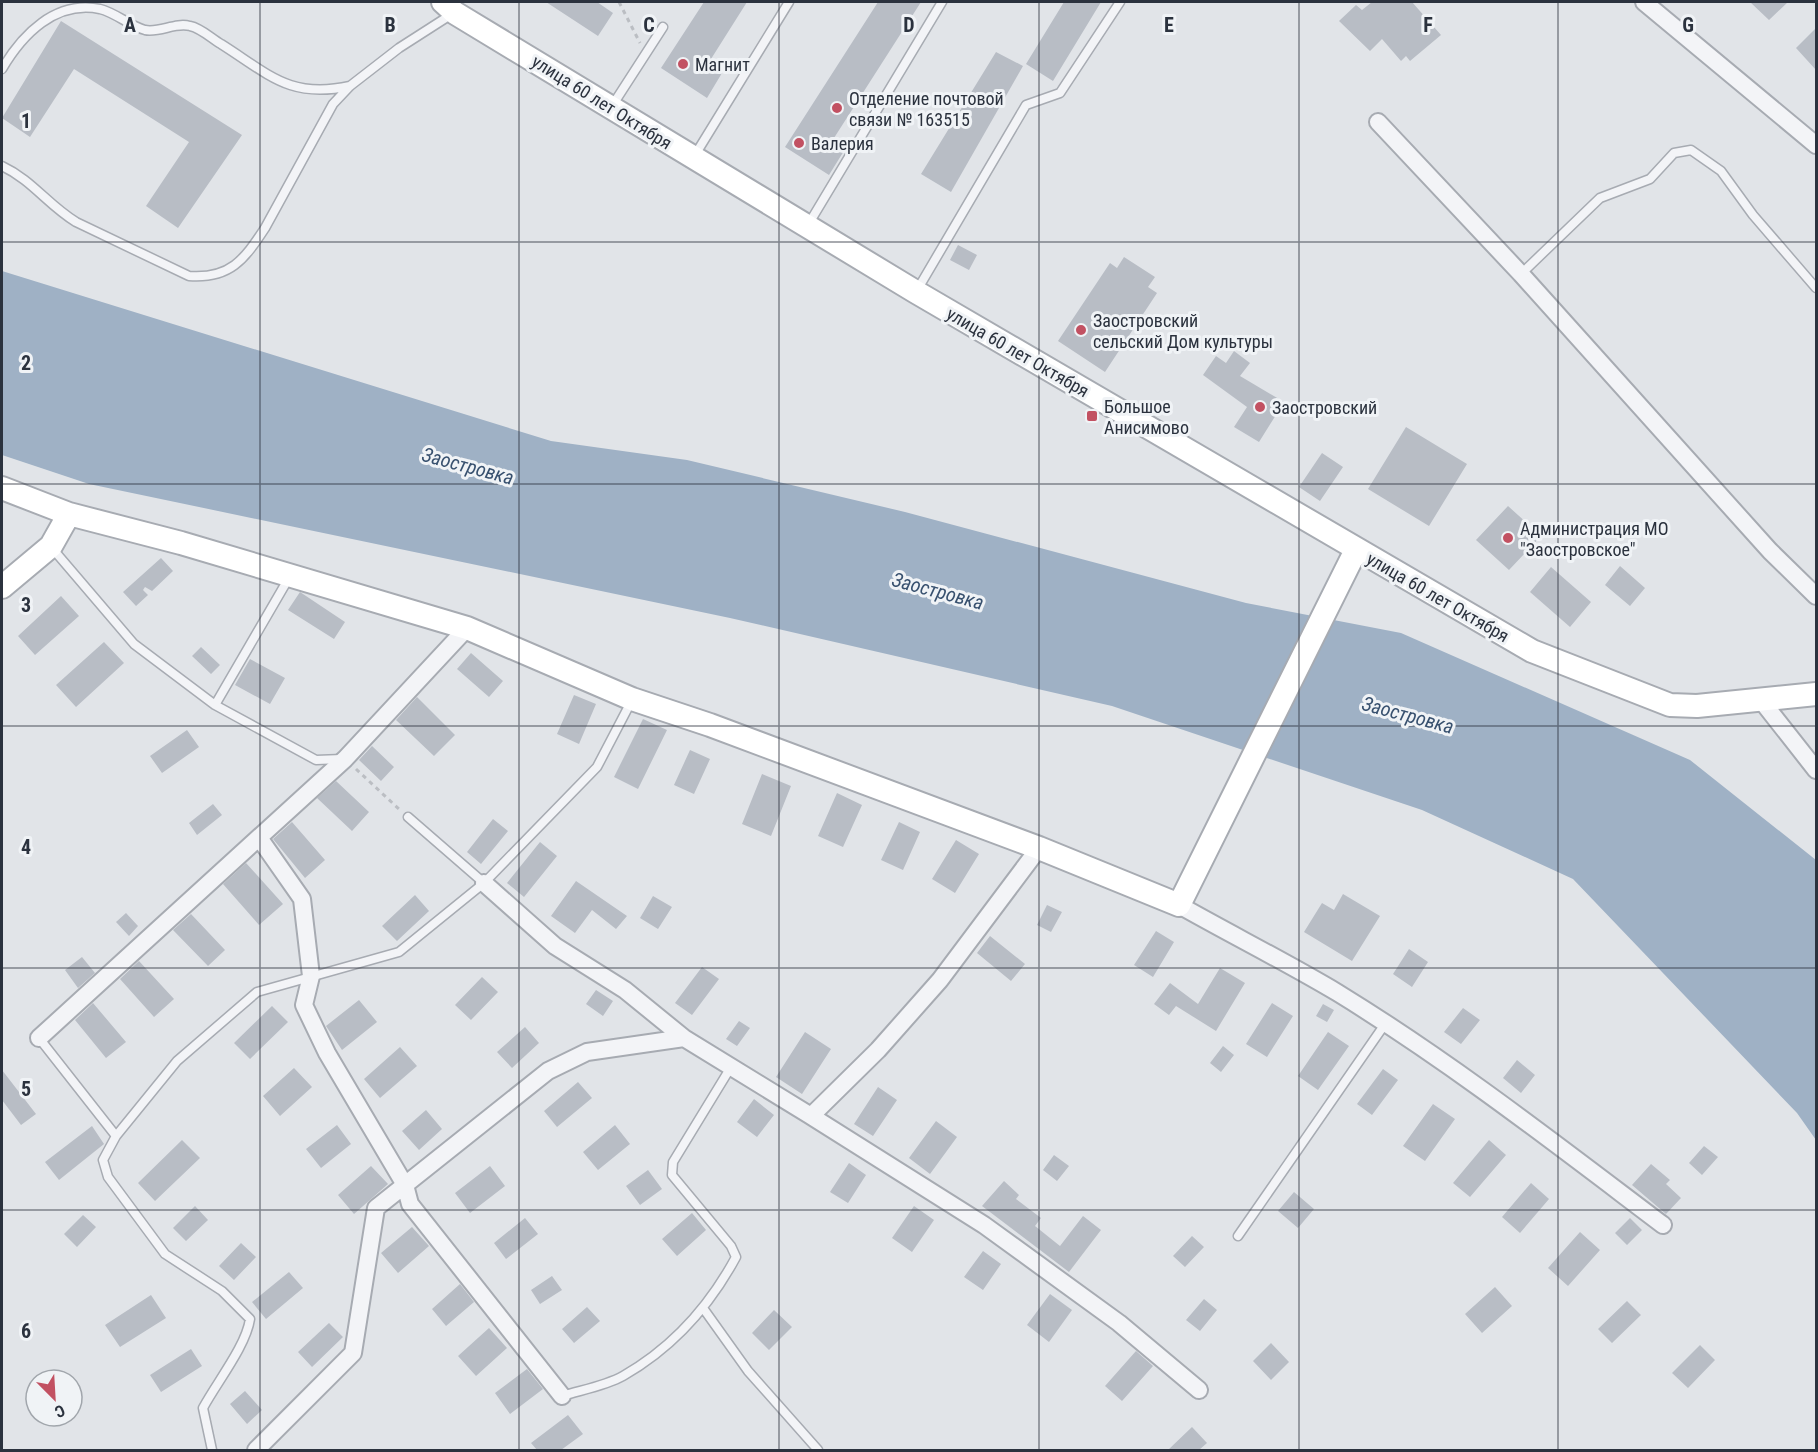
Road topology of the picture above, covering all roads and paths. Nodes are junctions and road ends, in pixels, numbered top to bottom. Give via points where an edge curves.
1 (619, 2) edge
2 (789, 2) edge
3 (942, 2) edge
4 (1120, 2) edge
5 (1644, 2) edge
6 (449, 7) edge
7 (663, 27) dead end
8 (646, 55) junction
9 (2, 69) edge
10 (350, 86) junction
11 (611, 106) junction
12 (1378, 122) dead end
13 (1816, 145) edge
14 (693, 158) junction
15 (2, 166) edge
16 (807, 227) junction
17 (1521, 274) junction
18 (1816, 288) edge
19 (916, 292) junction
20 (2, 488) edge
21 (69, 514) junction
22 (51, 546) junction
23 (1356, 550) junction
24 (290, 576) junction
25 (2, 587) edge
26 (1816, 596) edge
27 (467, 628) junction
28 (1816, 694) edge
29 (632, 699) junction
30 (1761, 700) junction
31 (215, 705) junction
32 (345, 759) junction
33 (1816, 770) edge
34 (408, 817) joint
35 (260, 839) junction
36 (1039, 848) junction
37 (484, 883) junction
38 (1179, 905) junction
39 (311, 976) junction
40 (1385, 1024) junction
41 (39, 1038) joint
42 (684, 1038) junction
43 (730, 1067) junction
44 (811, 1116) junction
45 (116, 1136) junction
46 (405, 1185) junction
47 (1663, 1225) dead end
48 (1238, 1236) dead end
49 (703, 1308) junction
50 (1198, 1390) dead end
51 (562, 1396) joint
52 (212, 1450) edge
53 (256, 1450) edge
54 (818, 1450) edge

1 - 8 path
2 - 14 lane
3 - 16 lane
4 - 19 lane via 1060,93 1026,105
5 - 13 street
6 - 10 lane
6 - 11 street, улица 60 лет Октября
7 - 8 lane
8 - 11 lane
9 - 10 lane via 38,24 54,14 99,9 146,30 192,26 281,82 299,89 325,92
10 - 15 lane via 333,104 253,246 223,273 208,277 189,276 76,222 59,212 21,175
11 - 14 street, улица 60 лет Октября
12 - 17 street
14 - 16 street, улица 60 лет Октября
16 - 19 street, улица 60 лет Октября
17 - 18 lane via 1600,198 1650,180 1674,153 1691,150 1721,171
17 - 26 street via 1770,551
19 - 23 street, улица 60 лет Октября
20 - 21 street
21 - 22 street
21 - 24 street
22 - 25 street
22 - 31 lane via 134,644
23 - 30 street, улица 60 лет Октября via 1532,651 1649,698 1670,705 1697,706
23 - 38 street
24 - 27 street
24 - 31 lane
27 - 29 street
27 - 32 street
28 - 30 street, улица 60 лет Октября
29 - 36 street
29 - 37 lane via 597,767
30 - 33 street
31 - 32 lane via 316,760
32 - 34 path
32 - 35 street
34 - 37 lane
35 - 39 street via 302,900
35 - 41 street
36 - 38 street
36 - 44 street via 940,980 878,1050
37 - 39 lane via 399,952
37 - 42 street via 555,946 625,990
38 - 40 street via 1336,992
39 - 45 lane via 257,992 177,1060
39 - 46 street via 304,1005 327,1053
40 - 47 street via 1492,1096
40 - 48 lane
41 - 45 lane
42 - 43 street
42 - 46 street via 588,1052 548,1071
43 - 44 street
43 - 49 lane via 673,1162 672,1175 736,1257
44 - 50 street via 984,1225 1119,1323
45 - 52 lane via 103,1160 108,1177 165,1254 222,1291 250,1319 247,1336 203,1408
46 - 51 street via 410,1204
46 - 53 street via 376,1208 353,1353
49 - 51 lane via 683,1332 622,1377
49 - 54 lane via 748,1371

